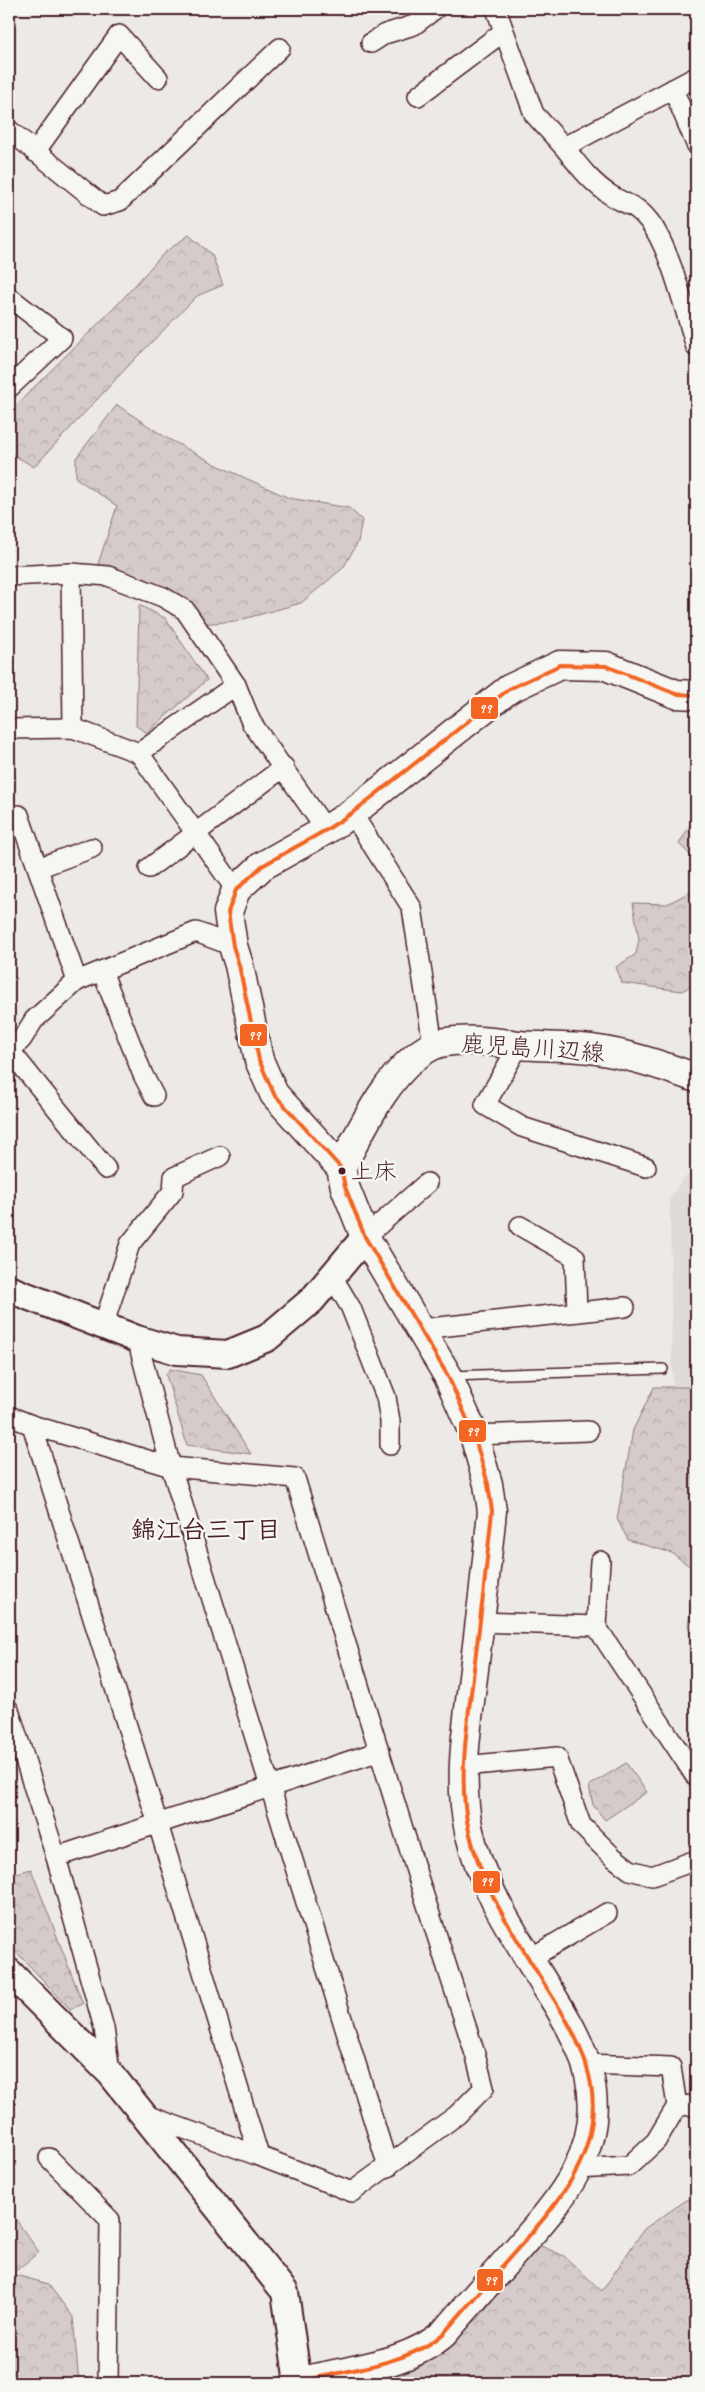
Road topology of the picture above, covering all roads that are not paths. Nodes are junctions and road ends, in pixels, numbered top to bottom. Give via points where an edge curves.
1 (435, 9) edge
2 (496, 9) edge
3 (503, 32) junction
4 (371, 43) dead end
5 (280, 48) dead end
6 (696, 77) edge
7 (158, 78) dead end
8 (673, 89) junction
9 (418, 96) dead end
10 (9, 130) edge
11 (696, 144) edge
12 (564, 147) junction
13 (35, 152) junction
14 (9, 297) edge
15 (696, 347) edge
16 (9, 388) edge
17 (71, 573) junction
18 (9, 576) edge
19 (236, 685) junction
20 (696, 695) edge
21 (73, 728) junction
22 (9, 729) edge
23 (139, 753) junction
24 (284, 767) junction
25 (352, 813) junction
26 (19, 815) dead end
27 (326, 830) junction
28 (196, 833) junction
29 (92, 848) dead end
30 (38, 868) junction
31 (149, 868) dead end
32 (236, 890) junction
33 (232, 946) junction
34 (102, 971) junction
35 (77, 981) junction
36 (12, 1042) edge
37 (433, 1045) junction
38 (519, 1045) junction
39 (696, 1078) edge
40 (154, 1096) dead end
41 (220, 1156) dead end
42 (646, 1167) dead end
43 (340, 1168) junction
44 (106, 1169) dead end
45 (427, 1182) dead end
46 (520, 1226) dead end
47 (365, 1237) junction
48 (332, 1276) junction
49 (9, 1289) edge
50 (625, 1307) dead end
51 (577, 1312) junction
52 (103, 1326) junction
53 (420, 1329) junction
54 (137, 1340) junction
55 (663, 1369) dead end
56 (448, 1376) junction
57 (9, 1416) edge
58 (32, 1425) junction
59 (588, 1431) dead end
60 (474, 1435) junction
61 (390, 1446) dead end
62 (171, 1467) junction
63 (600, 1561) dead end
64 (480, 1622) junction
65 (596, 1626) junction
66 (9, 1710) edge
67 (380, 1751) junction
68 (464, 1766) junction
69 (696, 1778) edge
70 (272, 1788) junction
71 (158, 1824) junction
72 (56, 1857) junction
73 (696, 1860) edge
74 (607, 1913) dead end
75 (529, 1959) junction
76 (9, 1972) edge
77 (585, 2064) junction
78 (110, 2073) junction
79 (696, 2105) edge
80 (677, 2106) junction
81 (143, 2114) junction
82 (259, 2156) junction
83 (50, 2158) dead end
84 (388, 2167) junction
85 (578, 2169) junction
86 (108, 2383) edge
87 (297, 2383) edge

1 - 4 street via 414,25 385,34
2 - 3 street
3 - 9 street
3 - 12 street via 534,114
5 - 13 street via 120,200 103,206
6 - 8 street
7 - 13 street via 119,35
8 - 11 street
8 - 12 street
10 - 13 street
12 - 15 street via 583,173 612,196 633,205 650,222 666,254
14 - 16 street via 62,338
17 - 18 street
17 - 19 street via 108,576 163,597 184,610
17 - 21 street
19 - 23 street
19 - 24 street via 251,722
20 - 25 main road via 676,694 606,666 560,665 508,689
21 - 22 street
21 - 23 street
23 - 28 street
24 - 27 street
24 - 28 street
25 - 27 main road
25 - 37 street via 412,908
26 - 30 street
27 - 32 main road via 262,866
28 - 31 street
28 - 32 street
29 - 30 street
30 - 35 street
32 - 33 main road via 228,912
33 - 34 street via 196,932
33 - 43 main road via 259,1060 274,1094
34 - 35 street
34 - 40 street
35 - 36 street
36 - 44 street
37 - 38 main road, 鹿児島川辺線 via 492,1040
37 - 43 main road, 鹿児島川辺線 via 399,1071 372,1109
38 - 39 main road, 鹿児島川辺線 via 589,1048 633,1056
38 - 42 street via 485,1105 522,1128
41 - 52 street via 174,1177 173,1192 130,1244
43 - 47 main road
45 - 47 street
46 - 51 street via 575,1257
47 - 48 street
47 - 53 main road
48 - 54 street via 312,1300 267,1338 228,1354 177,1351
48 - 61 street via 351,1308 386,1397
49 - 52 street
50 - 51 street
51 - 53 street
52 - 54 street
53 - 56 main road
54 - 62 street
55 - 56 lane
56 - 60 main road
57 - 58 street
58 - 62 street
58 - 71 street
59 - 60 street
60 - 64 main road via 492,1511
62 - 67 street via 295,1478
62 - 70 street
63 - 65 street
64 - 65 street
64 - 68 main road
65 - 69 street
66 - 72 street
67 - 70 street
67 - 84 street via 484,2088 457,2115
68 - 73 street via 557,1757 581,1826 613,1858 630,1870 652,1876
68 - 75 main road via 469,1830 481,1869 495,1901
70 - 71 street
70 - 84 street
71 - 72 street
71 - 82 street
72 - 78 street via 104,2028
74 - 75 street
75 - 77 main road via 570,2027
76 - 78 street
77 - 80 street via 671,2067
77 - 85 main road via 592,2100 592,2124
78 - 81 street
79 - 80 street
80 - 85 street via 656,2141 629,2166
81 - 82 street
81 - 87 street via 285,2292
82 - 84 street via 352,2192
83 - 86 street via 110,2220
85 - 87 main road via 552,2210 436,2340 400,2358

